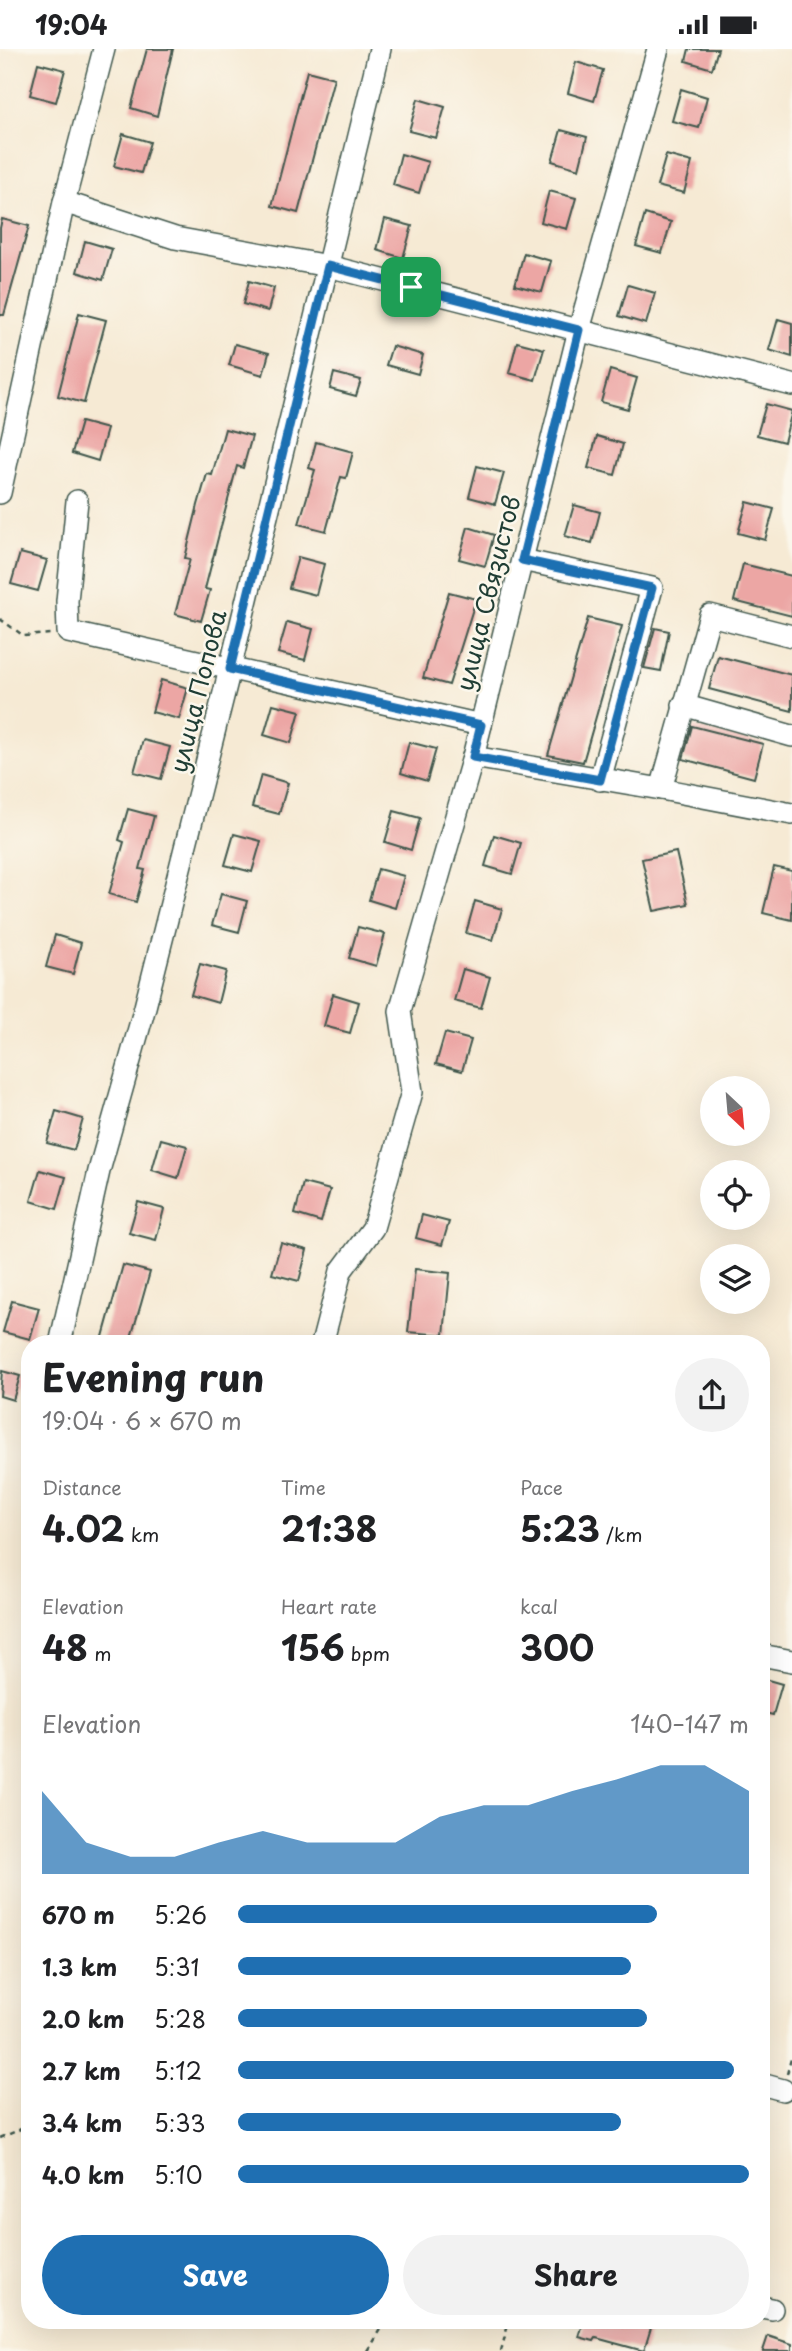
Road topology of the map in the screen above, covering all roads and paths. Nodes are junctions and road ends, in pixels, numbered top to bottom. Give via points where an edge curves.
1 (104, 49) edge
2 (380, 49) edge
3 (659, 49) edge
4 (64, 202) junction
5 (328, 266) junction
6 (579, 330) junction
7 (792, 384) edge
8 (0, 493) edge
9 (77, 501) dead end
10 (522, 560) junction
11 (0, 619) edge
12 (68, 632) junction
13 (792, 636) edge
14 (230, 669) junction
15 (683, 705) junction
16 (481, 725) junction
17 (792, 736) edge
18 (473, 757) junction
19 (600, 780) junction
20 (661, 789) junction
21 (792, 814) edge
22 (62, 1335) edge
23 (324, 1335) edge
24 (770, 1657) edge
25 (792, 1661) edge
26 (770, 2086) edge
27 (783, 2090) dead end
28 (21, 2129) edge
29 (0, 2138) edge
30 (381, 2329) edge
31 (507, 2329) edge
32 (368, 2351) edge
33 (501, 2351) edge

1 - 4 street
2 - 5 street, улица Попова
3 - 6 street, улица Связистов
4 - 5 street via 176,238
4 - 8 street
5 - 6 street
5 - 14 street, улица Попова
6 - 7 street
6 - 10 street, улица Связистов
9 - 12 street
10 - 16 street, улица Связистов
10 - 19 street via 652,588
11 - 12 path via 24,636
12 - 14 street
13 - 15 street via 710,615
14 - 16 street
14 - 22 street, улица Попова via 99,1171
15 - 17 street
15 - 20 street
16 - 18 street, улица Связистов
18 - 19 street
18 - 23 street, улица Связистов via 400,1011 412,1092 373,1228 341,1271
19 - 20 street
20 - 21 street
24 - 25 street
26 - 27 street
28 - 29 path
30 - 32 path
31 - 33 path

